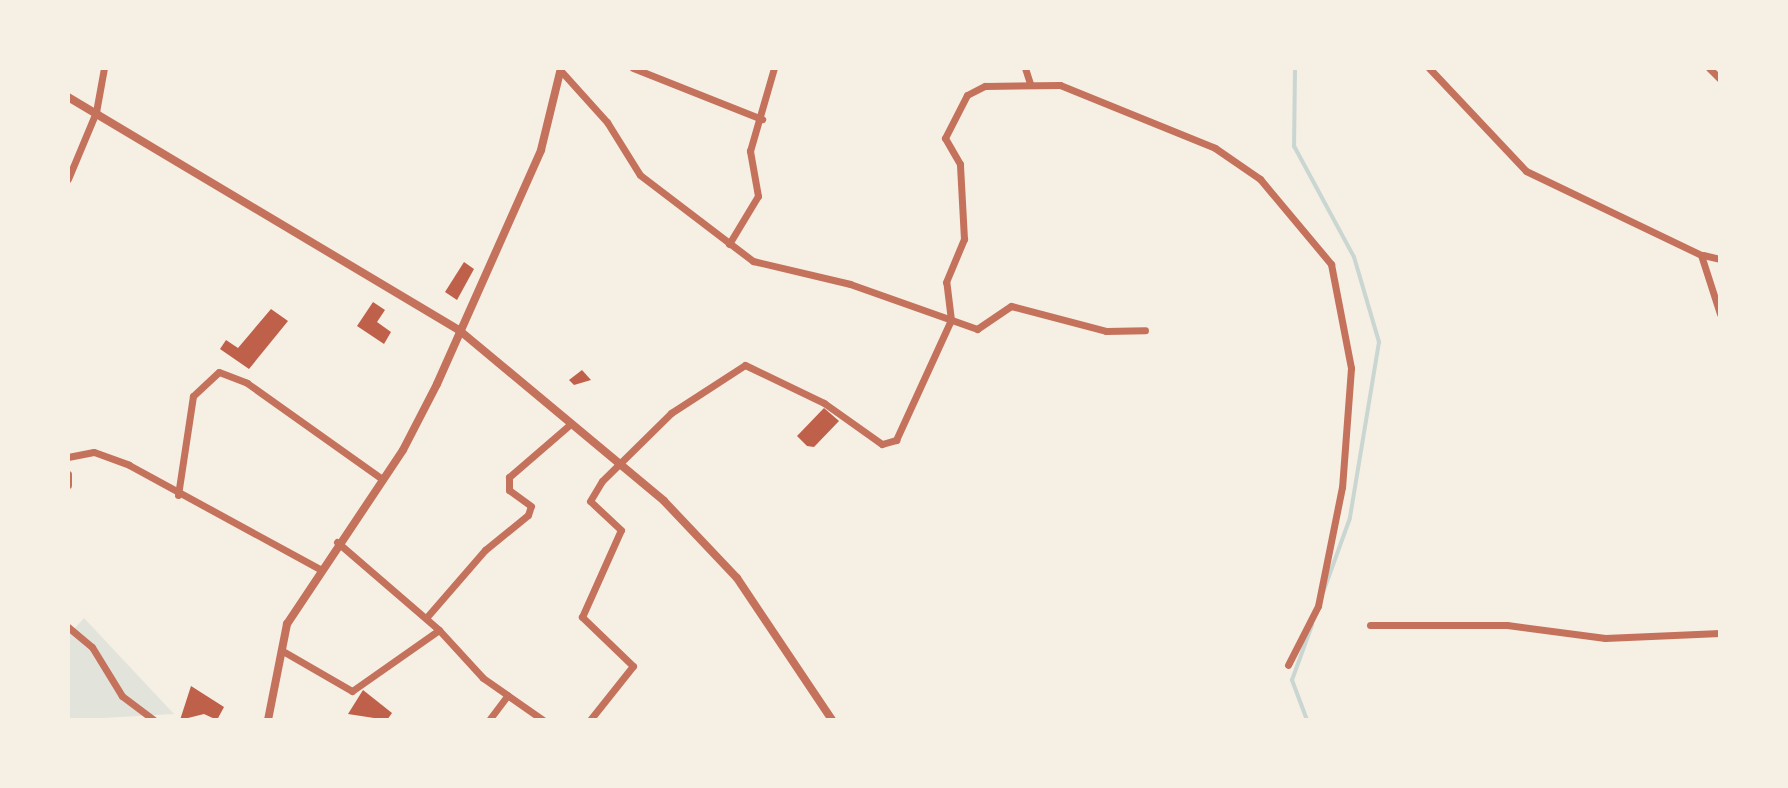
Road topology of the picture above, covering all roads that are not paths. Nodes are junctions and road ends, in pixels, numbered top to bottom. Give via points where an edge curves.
1 (104, 68) edge
2 (633, 68) edge
3 (774, 68) edge
4 (1025, 68) edge
5 (1429, 68) edge
6 (1709, 68) edge
7 (561, 70) edge
8 (1720, 79) edge
9 (1030, 83) junction
10 (68, 97) edge
11 (96, 112) junction
12 (762, 119) junction
13 (68, 179) edge
14 (729, 244) junction
15 (1701, 255) junction
16 (1720, 259) edge
17 (1720, 314) edge
18 (951, 320) junction
19 (459, 330) junction
20 (1145, 330) dead end
21 (568, 426) junction
22 (68, 457) edge
23 (614, 462) junction
24 (68, 474) edge
25 (382, 479) junction
26 (68, 485) edge
27 (178, 495) junction
28 (337, 542) junction
29 (320, 569) junction
30 (426, 618) junction
31 (1370, 625) dead end
32 (68, 627) edge
33 (439, 630) junction
34 (1720, 633) edge
35 (281, 650) junction
36 (1288, 665) dead end
37 (508, 695) junction
38 (154, 720) edge
39 (268, 720) edge
40 (489, 720) edge
41 (543, 720) edge
42 (590, 720) edge
43 (832, 720) edge

1 - 11 street
2 - 12 street
3 - 12 street
4 - 9 street
5 - 15 street via 1526,171
6 - 8 street
7 - 14 street via 607,122 640,175
7 - 19 street via 541,150
9 - 18 street via 972,89 945,138 960,164 964,239 946,282
9 - 36 street via 1086,94 1215,148 1260,179 1331,264 1351,357 1342,487 1318,606
10 - 11 street
11 - 13 street
11 - 19 street
12 - 14 street via 750,151 758,196
14 - 18 street via 753,261
15 - 16 street
15 - 17 street
18 - 20 street via 980,329 1011,306 1106,331
18 - 23 street via 889,444 750,364 671,413
19 - 21 street
19 - 25 street
21 - 23 street
21 - 30 street via 509,477 509,490 530,505 528,515 485,550
22 - 27 street via 99,452
23 - 42 street via 590,501 621,530 582,617 633,666
23 - 43 street via 737,578
24 - 26 street
25 - 27 street via 247,383 219,372 193,396
25 - 28 street
27 - 29 street
28 - 29 street
28 - 30 street
29 - 35 street via 287,624
30 - 33 street
31 - 34 street via 1507,625 1605,638
32 - 38 street via 92,647 122,696
33 - 35 street via 352,691
33 - 37 street
35 - 39 street
37 - 40 street
37 - 41 street

